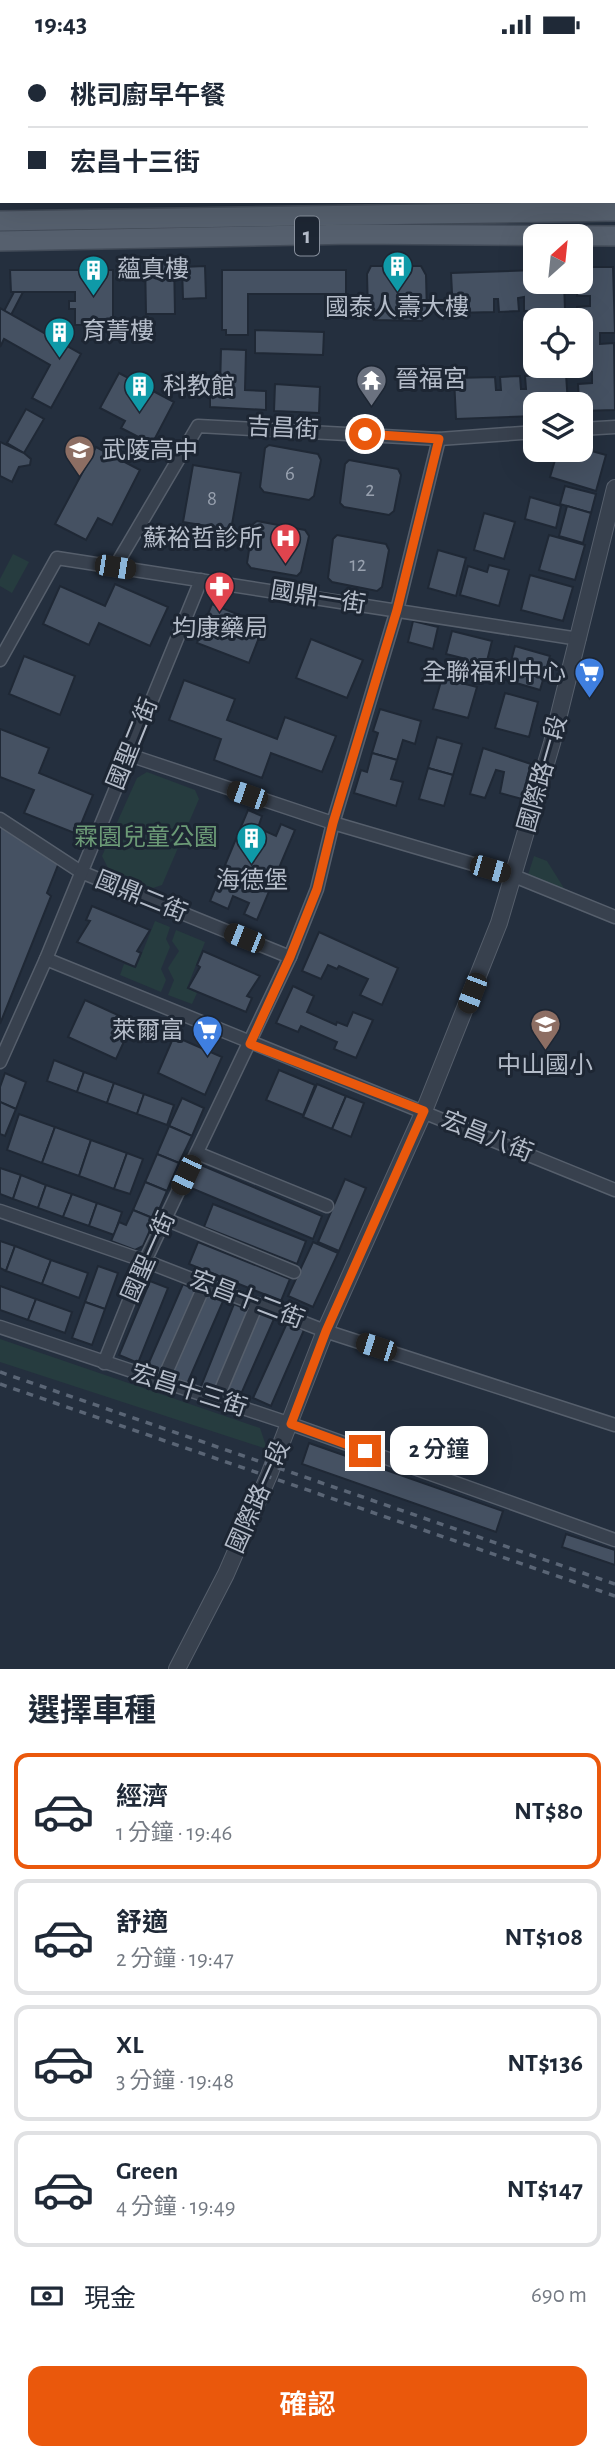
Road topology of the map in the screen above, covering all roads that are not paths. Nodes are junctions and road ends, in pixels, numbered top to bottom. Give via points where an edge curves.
1 (344, 207) edge
2 (615, 211) edge
3 (0, 221) edge
4 (615, 236) edge
5 (0, 241) edge
6 (615, 427) edge
7 (593, 428) edge
8 (523, 433) edge
9 (439, 439) junction
10 (615, 488) edge
11 (115, 567) junction
12 (201, 580) junction
13 (397, 610) junction
14 (579, 639) junction
15 (0, 660) edge
16 (128, 755) junction
17 (0, 819) edge
18 (333, 823) junction
19 (81, 872) junction
20 (514, 876) junction
21 (615, 917) edge
22 (290, 957) junction
23 (46, 959) junction
24 (250, 1044) junction
25 (0, 1062) edge
26 (424, 1111) junction
27 (197, 1153) junction
28 (615, 1191) edge
29 (327, 1206) dead end
30 (0, 1212) edge
31 (165, 1219) junction
32 (145, 1261) junction
33 (294, 1272) dead end
34 (205, 1284) junction
35 (257, 1304) junction
36 (0, 1327) edge
37 (326, 1331) junction
38 (104, 1363) junction
39 (163, 1382) junction
40 (220, 1392) dead end
41 (291, 1424) junction
42 (615, 1425) edge
43 (615, 1540) edge
44 (177, 1669) edge

1 - 2 main road, 1
1 - 3 main road, 1 via 312,218
4 - 5 main road, 1 via 353,234
6 - 7 street
8 - 9 street, 吉昌街
9 - 11 street, 吉昌街 via 198,426
9 - 13 street, 國聖一街
10 - 14 street, 國際路一段
11 - 12 street, 國鼎一街
11 - 15 street, 國鼎一街 via 57,558
12 - 13 street, 國鼎一街
12 - 16 street, 國聖二街
13 - 14 street, 國鼎一街
13 - 18 street, 國聖一街
14 - 20 street, 國際路一段
16 - 18 street
16 - 19 street, 國聖二街
17 - 19 street, 國鼎二街
18 - 20 street
18 - 22 street, 國聖一街 via 317,889
19 - 22 street, 國鼎二街
19 - 23 street, 國聖二街
20 - 21 street
20 - 26 street, 國際路一段
22 - 24 street, 國聖一街
23 - 24 street, 宏昌八街
23 - 25 street, 國聖二街
24 - 26 street, 宏昌八街
24 - 27 street, 國聖一街
26 - 28 street, 宏昌八街
26 - 37 street, 國際路一段
27 - 29 street
27 - 31 street, 國聖一街
30 - 32 street, 宏昌十二街
31 - 32 street, 國聖一街
31 - 33 street
32 - 34 street, 宏昌十二街
32 - 38 street, 國聖一街
34 - 35 street, 宏昌十二街
34 - 39 street
35 - 37 street, 宏昌十二街
35 - 40 street
36 - 38 street, 宏昌十三街
37 - 41 street, 國際路一段
37 - 42 street, 宏昌十二街
38 - 39 street, 宏昌十三街
39 - 41 street, 宏昌十三街
41 - 43 street, 宏昌十三街
41 - 44 street, 國際路一段 via 226,1574

